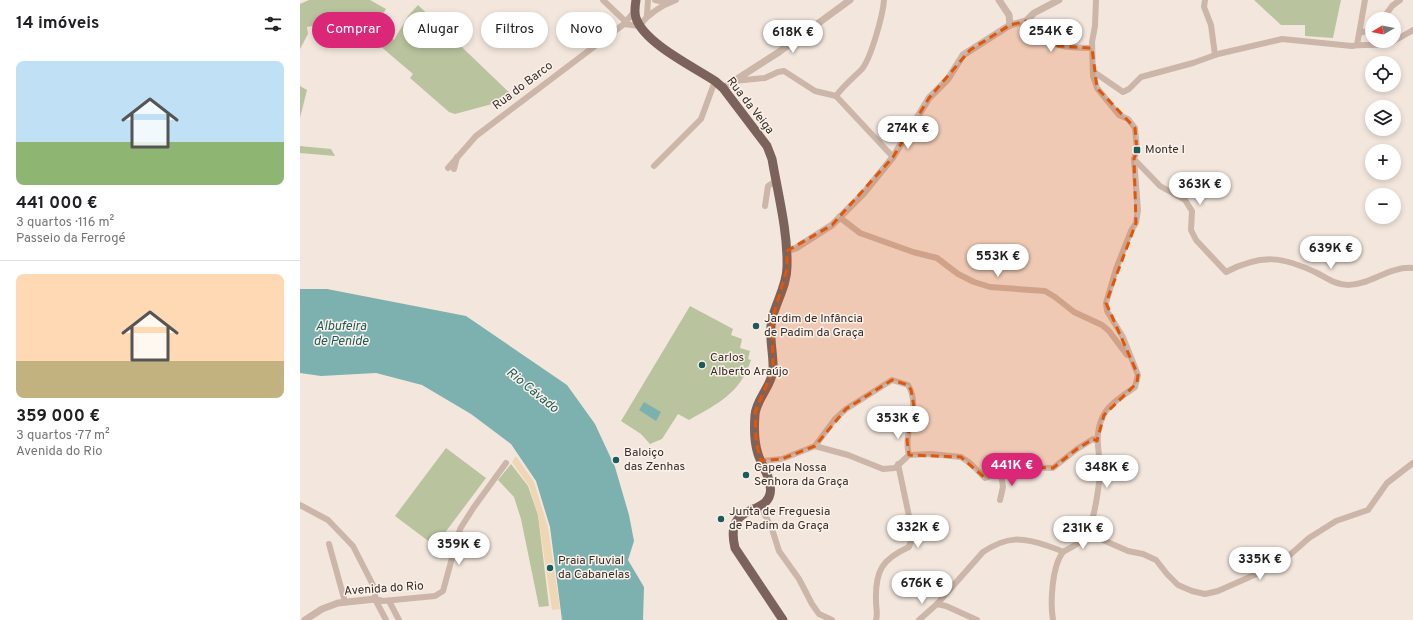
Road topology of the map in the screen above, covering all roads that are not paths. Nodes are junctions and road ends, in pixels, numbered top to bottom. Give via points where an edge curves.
1 (603, 0) edge
2 (636, 0) edge
3 (648, 0) edge
4 (655, 0) edge
5 (676, 0) edge
6 (850, 0) edge
7 (884, 0) edge
8 (999, 0) edge
9 (1060, 0) edge
10 (1096, 0) edge
11 (1205, 0) edge
12 (1365, 0) edge
13 (1400, 0) edge
14 (1392, 2) edge
15 (668, 3) junction
16 (634, 12) junction
17 (1387, 12) edge
18 (648, 15) junction
19 (1026, 21) junction
20 (625, 22) junction
21 (1010, 25) junction
22 (639, 26) junction
23 (1413, 30) edge
24 (1365, 32) edge
25 (1360, 33) junction
26 (1401, 37) edge
27 (1357, 45) junction
28 (1365, 45) edge
29 (1092, 48) junction
30 (1215, 55) junction
31 (1094, 72) junction
32 (715, 81) junction
33 (734, 81) junction
34 (723, 88) junction
35 (836, 96) junction
36 (893, 157) junction
37 (1134, 159) junction
38 (654, 166) dead end
39 (451, 169) dead end
40 (776, 181) junction
41 (765, 206) dead end
42 (839, 217) junction
43 (787, 251) junction
44 (1413, 268) edge
45 (1132, 361) junction
46 (1097, 442) junction
47 (815, 446) junction
48 (909, 454) junction
49 (761, 461) junction
50 (506, 463) dead end
51 (1413, 463) edge
52 (898, 464) junction
53 (1001, 473) junction
54 (1000, 500) dead end
55 (300, 505) edge
56 (760, 505) junction
57 (1087, 533) junction
58 (329, 544) dead end
59 (1063, 552) junction
60 (375, 598) junction
61 (389, 601) junction
62 (345, 602) junction
63 (936, 604) junction
64 (305, 620) edge
65 (386, 620) edge
66 (399, 620) edge
67 (783, 620) edge
68 (832, 620) edge
69 (876, 620) edge
70 (919, 620) edge
71 (977, 620) edge
72 (1053, 620) edge

1 - 20 street
2 - 16 main road
3 - 18 street
4 - 15 street
5 - 15 street
6 - 33 street
7 - 35 street via 882,14 862,68
8 - 21 street via 1009,15
9 - 19 street via 1034,13
10 - 29 street
11 - 30 street via 1204,7 1211,25
12 - 25 street
13 - 14 street
14 - 17 street
15 - 18 street
16 - 20 street, Rua do Barco
16 - 22 main road, Rua da Veiga
18 - 22 street
19 - 21 street
19 - 29 street via 1058,46
20 - 22 street
20 - 39 street, Rua do Barco via 476,136 457,156
21 - 36 street via 970,50 959,60 948,79 929,98
22 - 32 main road, Rua da Veiga via 646,36
23 - 26 street
24 - 25 street
25 - 27 street
27 - 28 street
27 - 30 street via 1282,39
29 - 31 street
30 - 31 street via 1141,77 1123,92
31 - 37 street via 1096,88 1119,115 1128,119 1135,128 1137,150
32 - 34 main road, Rua da Veiga
32 - 38 street via 701,119
33 - 34 street
33 - 35 street via 765,78 784,71 815,91
34 - 40 main road, Rua da Veiga via 767,146
35 - 36 street
36 - 42 street via 863,194
37 - 44 street via 1160,186 1185,200 1192,211 1191,230 1196,240 1226,272 1249,261 1279,260 1296,263 1339,284 1349,285
37 - 45 street via 1138,210 1136,223 1116,269 1106,303 1107,311
40 - 41 street via 768,186
40 - 43 main road, Rua da Veiga
42 - 43 street via 832,225
42 - 45 street via 860,233 937,258 974,282 990,287 1045,291 1074,312 1102,325
43 - 49 main road, Rua da Veiga via 788,269 772,320 770,346 773,370 755,412 756,442
45 - 46 street via 1138,375 1137,383 1104,415
46 - 53 street via 1093,440 1076,449 1054,468 1014,467
46 - 57 street via 1099,486
47 - 48 street via 835,419 846,409 892,380 908,384 911,390 914,407 907,440
47 - 49 street via 782,459
47 - 52 street via 848,455 883,469 895,468
48 - 52 street
48 - 53 street via 961,457 985,478
49 - 56 main road, Rua da Veiga via 771,484 770,496
50 - 61 street, Avenida do Rio via 460,529 443,591 435,596
51 - 57 street via 1387,484 1368,510 1336,521 1270,568 1218,591 1205,594 1178,585 1156,560
52 - 69 street via 912,535 909,547 892,555 878,572
53 - 54 street via 1003,487
55 - 60 street via 328,520 353,546 375,589
56 - 67 main road via 742,516 734,526 735,548
56 - 68 street via 780,551 812,604 820,614
57 - 59 street via 1085,538
58 - 62 street
59 - 63 street via 1032,540 1008,539 992,545 975,560
59 - 72 street via 1058,558 1052,593
60 - 61 street, Avenida do Rio
60 - 62 street, Avenida do Rio
60 - 65 street
61 - 66 street
62 - 64 street, Avenida do Rio via 330,605
63 - 70 street
63 - 71 street

